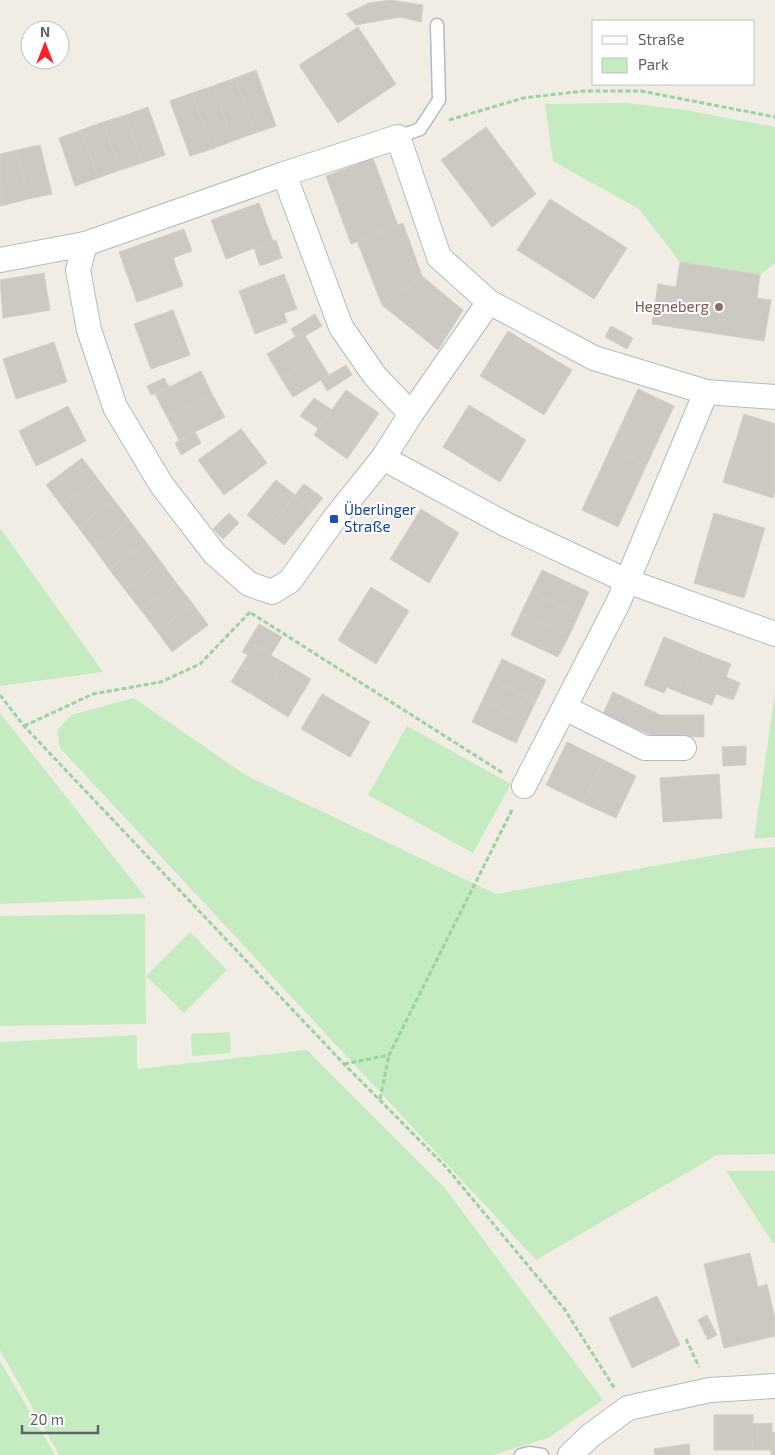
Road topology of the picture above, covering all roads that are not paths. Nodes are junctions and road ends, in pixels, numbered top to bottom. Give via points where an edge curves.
1 (437, 25) dead end
2 (409, 133) junction
3 (284, 174) junction
4 (85, 244) junction
5 (0, 260) edge
6 (489, 302) junction
7 (706, 392) junction
8 (775, 397) edge
9 (411, 414) junction
10 (383, 458) junction
11 (626, 581) junction
12 (775, 634) edge
13 (565, 708) junction
14 (684, 748) dead end
15 (524, 786) road end
16 (775, 1386) edge
17 (521, 1455) edge
18 (542, 1455) edge
19 (570, 1455) edge

1 - 2 lane via 439,100
2 - 3 street
2 - 6 street via 439,256
3 - 4 street
3 - 9 street via 341,327 374,376
4 - 5 street
4 - 10 street via 78,270 89,330 115,407 161,484 214,553 249,584 272,592 290,581
6 - 7 street via 594,358
6 - 9 street
7 - 8 street
7 - 11 street
9 - 10 street
10 - 11 street via 507,525
11 - 12 street
11 - 13 street
13 - 14 street via 645,748
13 - 15 street
16 - 19 street via 710,1390 628,1408
17 - 18 lane

